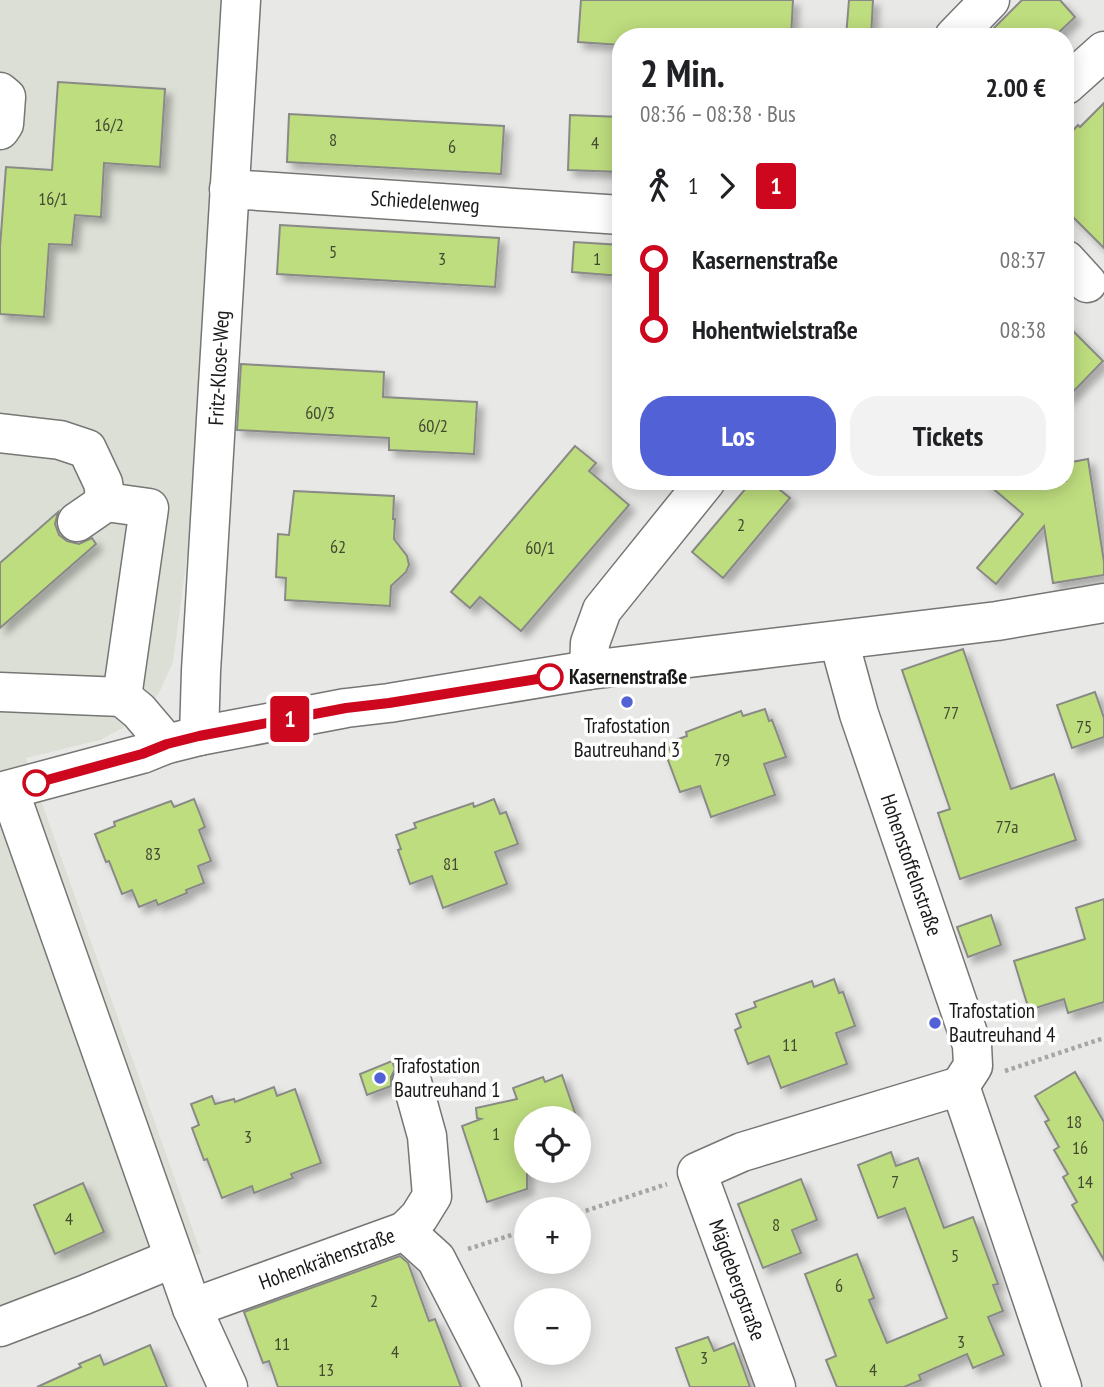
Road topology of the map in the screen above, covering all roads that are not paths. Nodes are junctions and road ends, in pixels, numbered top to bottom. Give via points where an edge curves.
1 (242, 0) edge
2 (990, 0) edge
3 (963, 28) edge
4 (1104, 51) edge
5 (1074, 78) edge
6 (0, 92) edge
7 (0, 130) edge
8 (229, 188) junction
9 (612, 214) edge
10 (0, 433) edge
11 (699, 490) edge
12 (1104, 603) edge
13 (839, 641) junction
14 (589, 670) junction
15 (0, 692) edge
16 (122, 697) junction
17 (183, 740) junction
18 (4, 791) edge
19 (412, 1082) dead end
20 (960, 1086) junction
21 (405, 1231) junction
22 (174, 1258) junction
23 (192, 1308) junction
24 (0, 1327) edge
25 (228, 1387) edge
26 (502, 1387) edge
27 (776, 1387) edge
28 (1062, 1387) edge

1 - 8 street, Fritz-Klose-Weg
2 - 3 street
4 - 5 street
6 - 7 street via 6,97
8 - 9 street, Schiedelenweg
8 - 17 street, Fritz-Klose-Weg via 201,671
10 - 16 street via 60,440 87,449 103,483 92,512 149,508
11 - 14 street via 602,610 590,643
12 - 13 street
13 - 14 street
13 - 20 street, Hohenstoffelnstraße via 859,714 972,1045 973,1066
14 - 17 street via 346,708
15 - 16 street
16 - 17 street
17 - 18 street
18 - 22 street
19 - 21 street via 427,1136 432,1196
20 - 27 street, Mägdebergstraße via 741,1152 697,1172
20 - 28 street
21 - 23 street, Hohenkrähenstraße
21 - 26 street, Hohenkrähenstraße via 436,1259
22 - 23 street
22 - 24 street
23 - 25 street

